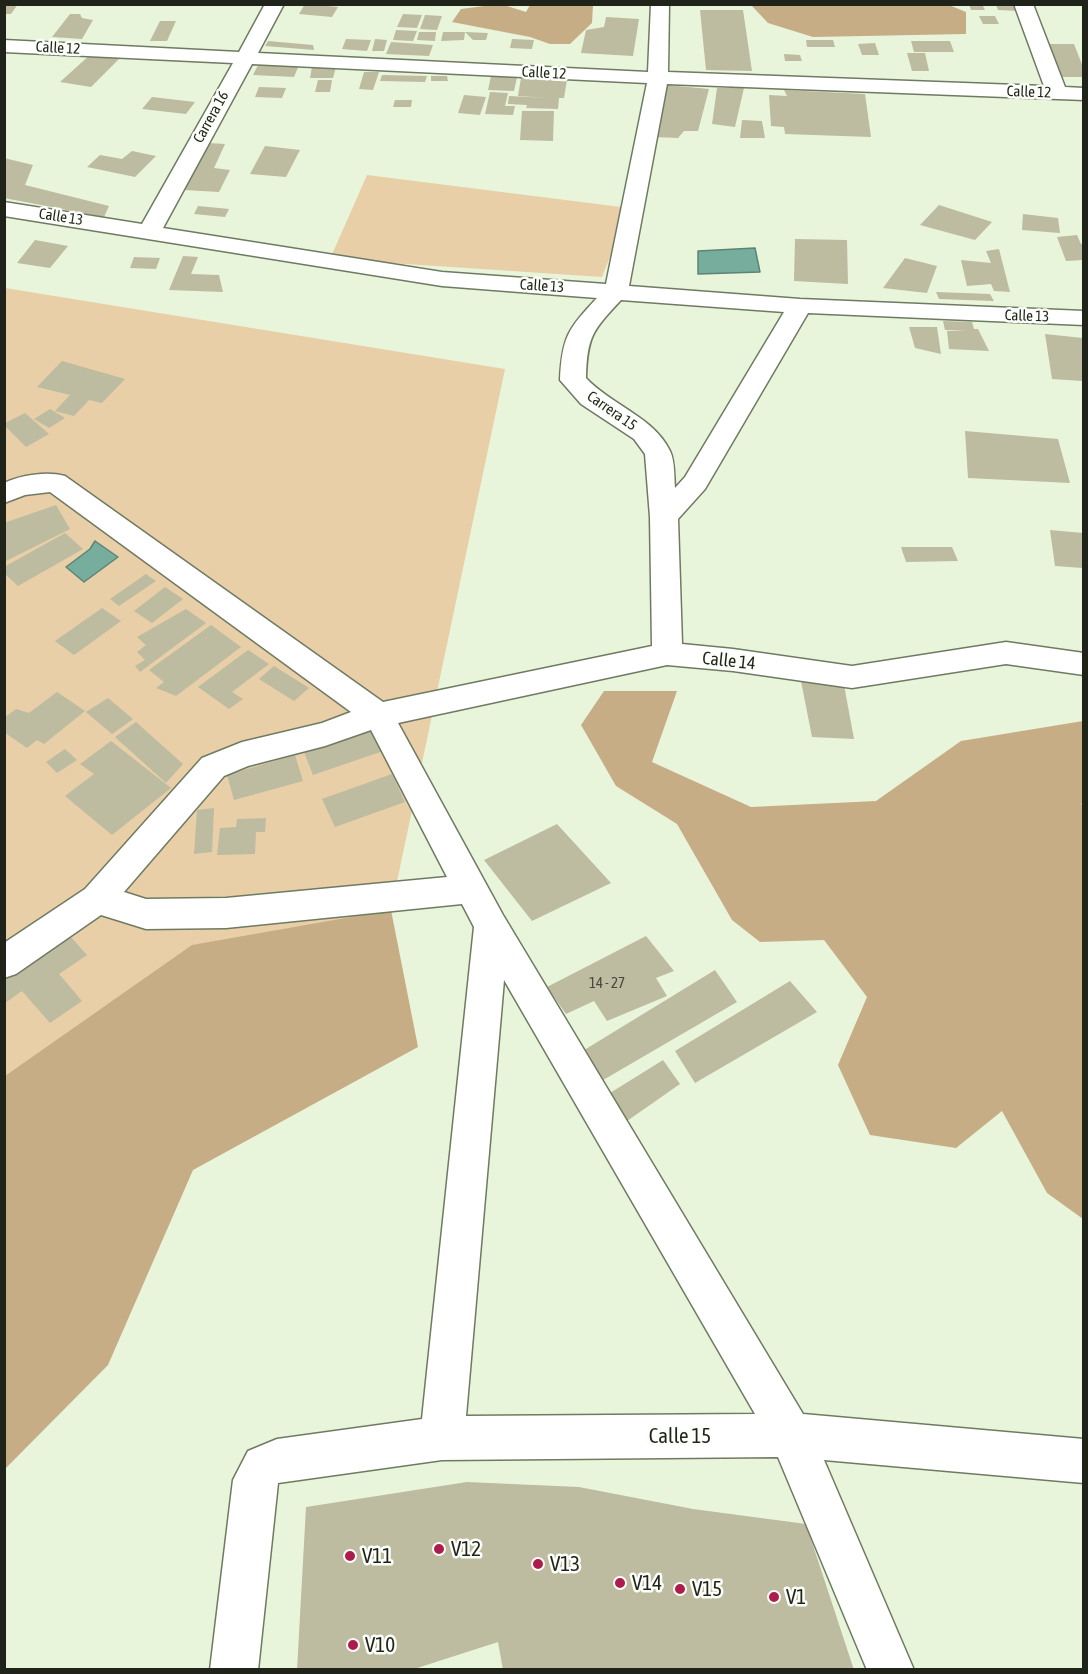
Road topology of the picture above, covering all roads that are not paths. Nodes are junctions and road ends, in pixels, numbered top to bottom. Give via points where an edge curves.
1 (275, 4) edge
2 (660, 4) edge
3 (1023, 4) edge
4 (4, 46) edge
5 (244, 58) junction
6 (658, 78) junction
7 (1057, 93) junction
8 (1083, 94) edge
9 (4, 209) edge
10 (150, 231) junction
11 (616, 291) junction
12 (800, 306) junction
13 (1083, 318) edge
14 (4, 494) edge
15 (664, 517) junction
16 (667, 654) junction
17 (1083, 664) edge
18 (378, 716) junction
19 (472, 889) junction
20 (97, 899) junction
21 (491, 926) junction
22 (4, 963) edge
23 (791, 1435) junction
24 (442, 1438) junction
25 (1083, 1461) edge
26 (234, 1670) edge
27 (891, 1670) edge

1 - 5 street, Carrera 16
2 - 6 street
3 - 7 street
4 - 5 street, Calle 12
5 - 6 street, Calle 12
5 - 10 street, Carrera 16
6 - 7 street, Calle 12
6 - 11 street
7 - 8 street, Calle 12
9 - 10 street, Calle 13
10 - 11 street, Calle 13 via 442,279
11 - 12 street, Calle 13
11 - 15 street, Carrera 15 via 582,328 574,351 573,380 590,398 643,433 658,453
12 - 13 street, Calle 13
12 - 15 street via 695,483
14 - 18 street via 19,487 56,482
15 - 16 street, Carrera 15
16 - 17 street, Calle 14 via 852,677 1006,653
16 - 18 street, Calle 14
18 - 19 street
18 - 20 street, Calle 14 via 213,767
19 - 20 street via 226,913 146,914
19 - 21 street
20 - 22 street, Calle 14
21 - 23 street
21 - 24 street
23 - 24 street, Calle 15
23 - 25 street, Calle 15
23 - 27 street
24 - 26 street, Calle 15 via 263,1466 255,1480

